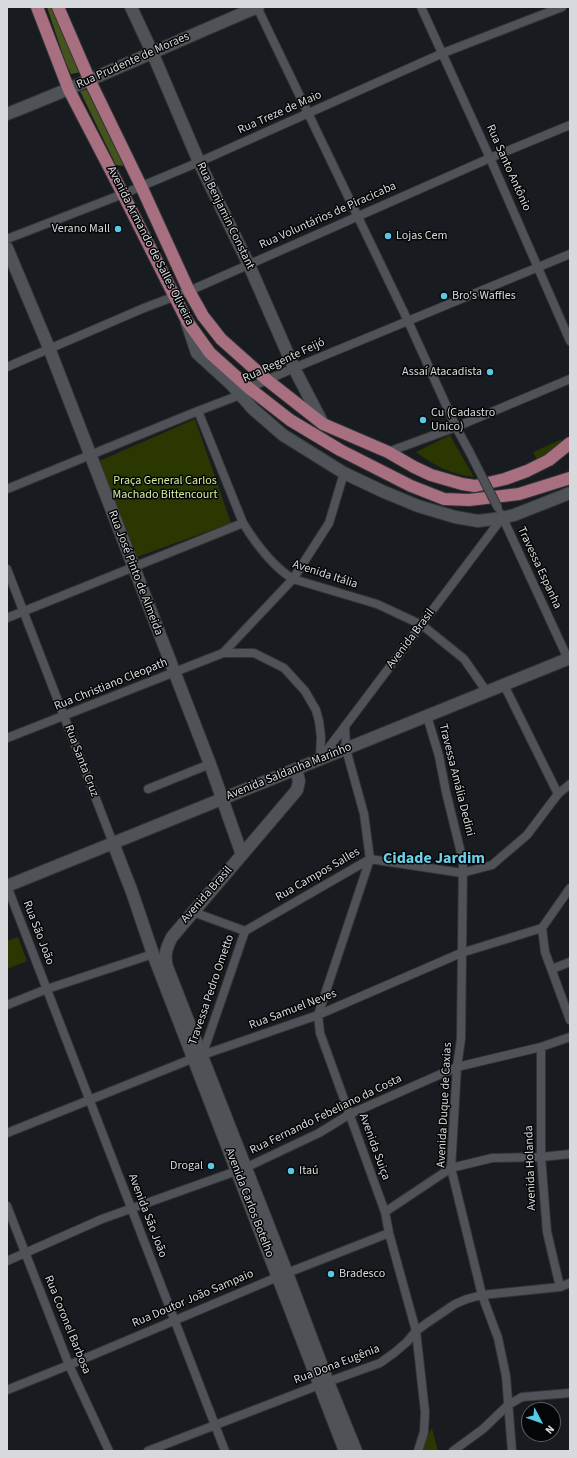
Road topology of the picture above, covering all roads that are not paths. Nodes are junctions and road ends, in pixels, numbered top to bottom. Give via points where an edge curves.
1 (37, 7) edge
2 (58, 7) edge
3 (131, 7) edge
4 (257, 7) edge
5 (421, 7) edge
6 (562, 7) edge
7 (152, 52) junction
8 (442, 53) junction
9 (90, 81) junction
10 (69, 90) junction
11 (309, 113) junction
12 (7, 114) edge
13 (570, 125) edge
14 (490, 158) junction
15 (199, 162) junction
16 (140, 186) junction
17 (123, 194) junction
18 (358, 216) junction
19 (7, 239) edge
20 (7, 248) edge
21 (570, 254) edge
22 (249, 264) junction
23 (538, 267) junction
24 (189, 291) junction
25 (174, 297) junction
26 (408, 321) junction
27 (570, 341) edge
28 (49, 348) junction
29 (7, 367) edge
30 (294, 368) junction
31 (267, 380) junction
32 (570, 380) edge
33 (245, 392) junction
34 (198, 411) junction
35 (323, 424) junction
36 (456, 426) junction
37 (570, 443) edge
38 (388, 452) junction
39 (89, 456) junction
40 (344, 472) junction
41 (570, 478) edge
42 (7, 489) edge
43 (570, 493) edge
44 (500, 513) junction
45 (243, 523) junction
46 (132, 567) junction
47 (7, 569) edge
48 (293, 579) junction
49 (24, 611) junction
50 (7, 618) edge
51 (422, 625) junction
52 (223, 653) junction
53 (569, 659) edge
54 (174, 672) junction
55 (504, 685) junction
56 (487, 692) junction
57 (64, 716) junction
58 (427, 716) junction
59 (345, 726) junction
60 (7, 738) edge
61 (346, 749) junction
62 (320, 760) junction
63 (210, 764) junction
64 (296, 769) junction
65 (570, 784) edge
66 (148, 789) dead end
67 (558, 794) junction
68 (222, 799) junction
69 (113, 843) junction
70 (242, 855) junction
71 (370, 859) junction
72 (462, 873) junction
73 (7, 886) edge
74 (570, 888) edge
75 (193, 912) junction
76 (542, 928) junction
77 (245, 931) junction
78 (168, 945) junction
79 (151, 949) junction
80 (461, 953) junction
81 (570, 962) edge
82 (167, 967) junction
83 (552, 969) junction
84 (47, 989) junction
85 (7, 1005) edge
86 (318, 1015) junction
87 (570, 1020) edge
88 (570, 1037) edge
89 (542, 1047) junction
90 (198, 1057) junction
91 (457, 1067) junction
92 (89, 1100) junction
93 (350, 1114) junction
94 (7, 1133) edge
95 (570, 1154) edge
96 (541, 1157) junction
97 (451, 1168) junction
98 (241, 1170) junction
99 (7, 1206) edge
100 (132, 1209) junction
101 (385, 1212) junction
102 (389, 1233) junction
103 (25, 1253) junction
104 (7, 1261) edge
105 (282, 1275) junction
106 (570, 1283) edge
107 (560, 1286) junction
108 (482, 1295) junction
109 (175, 1319) junction
110 (416, 1331) junction
111 (69, 1365) junction
112 (324, 1383) junction
113 (7, 1390) edge
114 (570, 1394) edge
115 (508, 1405) junction
116 (214, 1426) junction
117 (109, 1451) edge
118 (148, 1451) edge
119 (225, 1451) edge
120 (345, 1451) edge
121 (356, 1451) edge
122 (418, 1451) edge
123 (453, 1451) edge
124 (512, 1451) edge

1 - 10 main road, Avenida Armando de Salles Oliveira
2 - 9 main road, Avenida Armando de Salles Oliveira
3 - 7 street, Rua Benjamin Constant
4 - 7 street, Rua Prudente de Moraes
4 - 11 street, Travessa Espanha
5 - 8 street, Rua Santo Antônio
6 - 8 street, Rua Treze de Maio
7 - 9 street, Rua Prudente de Moraes
7 - 15 street, Rua Benjamin Constant
8 - 11 street, Rua Treze de Maio
8 - 14 street, Rua Santo Antônio
9 - 10 street, Rua Prudente de Moraes
9 - 16 main road, Avenida Armando de Salles Oliveira
10 - 12 street, Rua Prudente de Moraes
10 - 17 main road, Avenida Armando de Salles Oliveira
11 - 15 street, Rua Treze de Maio
11 - 18 street, Travessa Espanha
13 - 14 street, Rua Voluntários de Piracicaba
14 - 18 street, Rua Voluntários de Piracicaba
14 - 23 street, Rua Santo Antônio
15 - 16 street, Rua Treze de Maio
15 - 22 street, Rua Benjamin Constant
16 - 17 street, Rua Treze de Maio
16 - 24 main road, Avenida Armando de Salles Oliveira
17 - 19 street, Rua Treze de Maio
17 - 25 main road, Avenida Armando de Salles Oliveira
18 - 22 street, Rua Voluntários de Piracicaba
18 - 26 street, Travessa Espanha
20 - 28 street, Rua José Pinto de Almeida
21 - 23 street, Rua Regente Feijó
22 - 24 street, Rua Voluntários de Piracicaba
22 - 30 street, Rua Benjamin Constant
23 - 26 street, Rua Regente Feijó
23 - 27 street, Rua Santo Antônio
24 - 25 street, Rua Voluntários de Piracicaba
24 - 31 main road, Avenida Armando de Salles Oliveira via 203,316 221,338
25 - 28 street, Rua Voluntários de Piracicaba
25 - 33 main road, Avenida Armando de Salles Oliveira via 187,321 210,353
26 - 30 street, Rua Regente Feijó
26 - 36 street, Travessa Espanha
28 - 29 street, Rua Voluntários de Piracicaba
28 - 39 street, Rua José Pinto de Almeida
30 - 31 street, Rua Regente Feijó
30 - 35 street, Rua Benjamin Constant
31 - 33 street, Rua Regente Feijó
31 - 35 main road, Avenida Armando de Salles Oliveira
32 - 36 street
33 - 34 street, Rua Regente Feijó
33 - 40 street via 253,409 283,435
33 - 41 main road, Avenida Armando de Salles Oliveira via 340,450 411,486 444,499 470,500 519,494
34 - 39 street, Rua Regente Feijó
34 - 45 street, Avenida Itália
35 - 38 main road, Avenida Armando de Salles Oliveira
36 - 38 street
36 - 44 street, Travessa Espanha, bridge
37 - 38 main road, Avenida Armando de Salles Oliveira via 549,460 527,472 475,486 431,475
39 - 42 street, Rua Regente Feijó
39 - 46 street, Rua José Pinto de Almeida
40 - 44 street via 418,506 455,517 478,521
40 - 48 street via 329,523
43 - 44 street
44 - 51 street, Avenida Brasil
44 - 53 street, Travessa Espanha
45 - 46 street
45 - 48 street, Avenida Itália via 252,538 281,572
46 - 49 street
46 - 54 street, Rua José Pinto de Almeida
47 - 49 street, Rua Santa Cruz
48 - 51 street, Avenida Itália via 377,604
48 - 52 street
49 - 50 street
49 - 57 street, Rua Santa Cruz
51 - 56 street, Avenida Itália via 464,659
51 - 59 street, Avenida Brasil
52 - 54 street, Rua Christiano Cleopath
52 - 62 street via 254,653 284,668 305,690 319,721
53 - 55 street, Avenida Saldanha Marinho
54 - 57 street, Rua Christiano Cleopath
54 - 63 street, Rua José Pinto de Almeida
55 - 56 street, Avenida Saldanha Marinho
55 - 67 street
56 - 58 street, Avenida Saldanha Marinho
57 - 60 street, Rua Christiano Cleopath
57 - 69 street, Rua Santa Cruz
58 - 61 street, Avenida Saldanha Marinho
58 - 72 street, Travessa Amália Dedini via 439,756 463,861
59 - 61 street
59 - 62 street, Avenida Brasil
61 - 62 street, Avenida Saldanha Marinho
61 - 71 street via 364,814
62 - 64 street, Avenida Saldanha Marinho
63 - 66 street
63 - 68 street, Rua José Pinto de Almeida
64 - 68 street, Avenida Saldanha Marinho
64 - 70 street, Avenida Brasil via 299,782 297,790
65 - 67 street, Rua Campos Salles
67 - 72 street, Rua Campos Salles via 527,835 510,851 492,865
68 - 69 street, Avenida Saldanha Marinho
68 - 70 street, Rua José Pinto de Almeida
69 - 73 street, Avenida Saldanha Marinho
69 - 79 street, Rua Santa Cruz
70 - 75 street, Avenida Brasil
71 - 72 street, Rua Campos Salles
71 - 77 street, Rua Campos Salles
71 - 86 street, Avenida Suiça
72 - 80 street, Avenida Duque de Caxias
73 - 84 street, Rua São João
74 - 76 street
75 - 77 street
75 - 78 street, Avenida Brasil
76 - 80 street, Rua Samuel Neves
76 - 83 street via 545,952
77 - 90 street, Travessa Pedro Ometto
78 - 79 street
78 - 82 street, Avenida Brasil via 165,953
79 - 82 street
79 - 84 street
79 - 90 street, Avenida Carlos Botelho
80 - 86 street, Rua Samuel Neves
80 - 91 street, Avenida Duque de Caxias via 461,1039
81 - 83 street
82 - 90 street, Avenida Carlos Botelho
83 - 87 street
84 - 85 street
84 - 92 street, Avenida São João
86 - 90 street, Rua Samuel Neves
86 - 93 street, Avenida Suiça via 320,1033
88 - 89 street, Rua Fernando Febeliano da Costa
89 - 91 street, Rua Fernando Febeliano da Costa
89 - 96 street, Avenida Holanda
90 - 92 street, Rua Samuel Neves
90 - 98 street, Avenida Carlos Botelho
91 - 93 street, Rua Fernando Febeliano da Costa
91 - 97 street, Avenida Duque de Caxias
92 - 94 street, Rua Samuel Neves
92 - 100 street, Avenida São João
93 - 98 street, Rua Fernando Febeliano da Costa via 319,1133
93 - 101 street, Avenida Suiça
95 - 96 street
96 - 97 street via 492,1158
96 - 107 street, Avenida Holanda via 547,1232
97 - 101 street
97 - 108 street, Avenida Duque de Caxias
98 - 100 street, Rua Fernando Febeliano da Costa
98 - 105 street, Avenida Carlos Botelho
99 - 103 street, Rua Coronel Barbosa
100 - 103 street, Rua Fernando Febeliano da Costa via 102,1219
100 - 109 street, Avenida São João
101 - 102 street, Avenida Suiça
102 - 105 street, Rua Doutor João Sampaio
102 - 110 street, Avenida Suiça
103 - 104 street, Rua Fernando Febeliano da Costa
103 - 111 street, Rua Coronel Barbosa
105 - 109 street, Rua Doutor João Sampaio
105 - 112 street, Avenida Carlos Botelho
106 - 107 street, Rua Dona Eugênia
107 - 108 street, Rua Dona Eugênia
108 - 110 street, Rua Dona Eugênia via 455,1304
108 - 115 street, Avenida Duque de Caxias via 498,1338 506,1376
109 - 111 street, Rua Doutor João Sampaio
109 - 116 street, Avenida São João
110 - 112 street, Rua Dona Eugênia via 388,1359
110 - 122 street, Avenida Suiça via 425,1412 424,1432
111 - 113 street, Rua Doutor João Sampaio
111 - 117 street, Rua Coronel Barbosa
112 - 116 street, Rua Dona Eugênia
112 - 120 street, Avenida Carlos Botelho
112 - 121 street, Avenida Carlos Botelho
114 - 115 street via 522,1397
115 - 123 street via 483,1429
115 - 124 street, Avenida Duque de Caxias
116 - 118 street, Rua Dona Eugênia
116 - 119 street, Avenida São João

